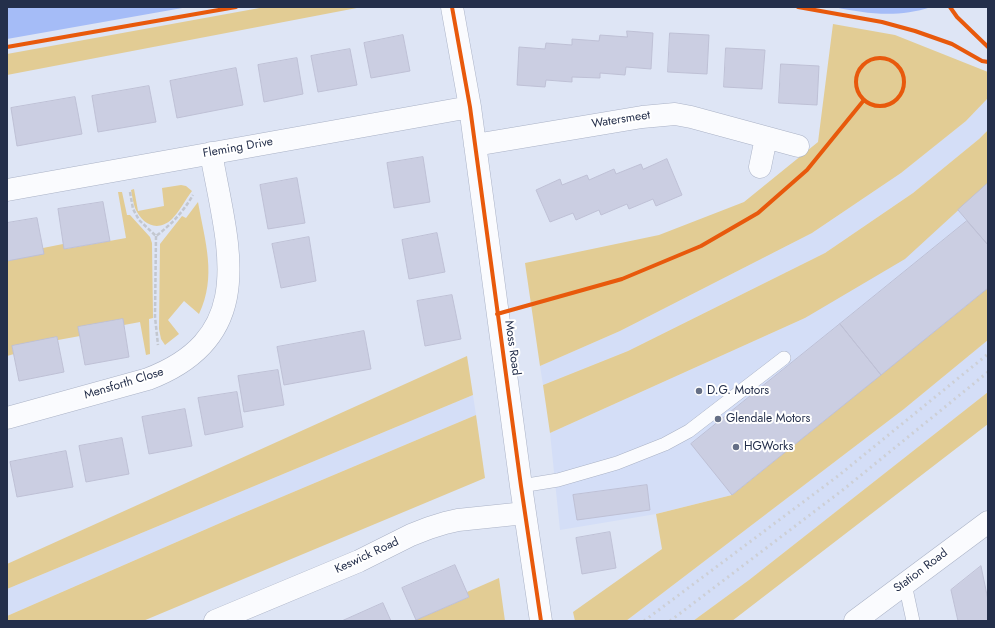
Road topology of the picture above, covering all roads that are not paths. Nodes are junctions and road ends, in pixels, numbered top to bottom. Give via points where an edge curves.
1 (452, 7) edge
2 (470, 107) junction
3 (766, 138) junction
4 (475, 145) junction
5 (798, 146) dead end
6 (211, 153) junction
7 (760, 167) dead end
8 (7, 190) edge
9 (784, 358) dead end
10 (7, 418) edge
11 (521, 486) junction
12 (525, 513) junction
13 (988, 522) edge
14 (905, 584) junction
15 (215, 621) edge
16 (541, 621) edge
17 (855, 621) edge
18 (913, 621) edge

1 - 2 street, Moss Road
2 - 4 street, Moss Road
2 - 6 street, Fleming Drive
3 - 4 street, Watersmeet via 675,114 642,117
3 - 5 street, Watersmeet
3 - 7 street
4 - 11 street, Moss Road
6 - 8 street, Fleming Drive
6 - 10 street, Mensforth Close via 228,248 229,269 228,291 215,329 185,360 167,372
9 - 11 lane via 688,432 664,444 617,463 558,480
11 - 12 street, Moss Road
12 - 15 street, Keswick Road via 458,520 429,528 359,561
12 - 16 street, Moss Road
13 - 14 street, Station Road
14 - 17 street, Station Road
14 - 18 lane

